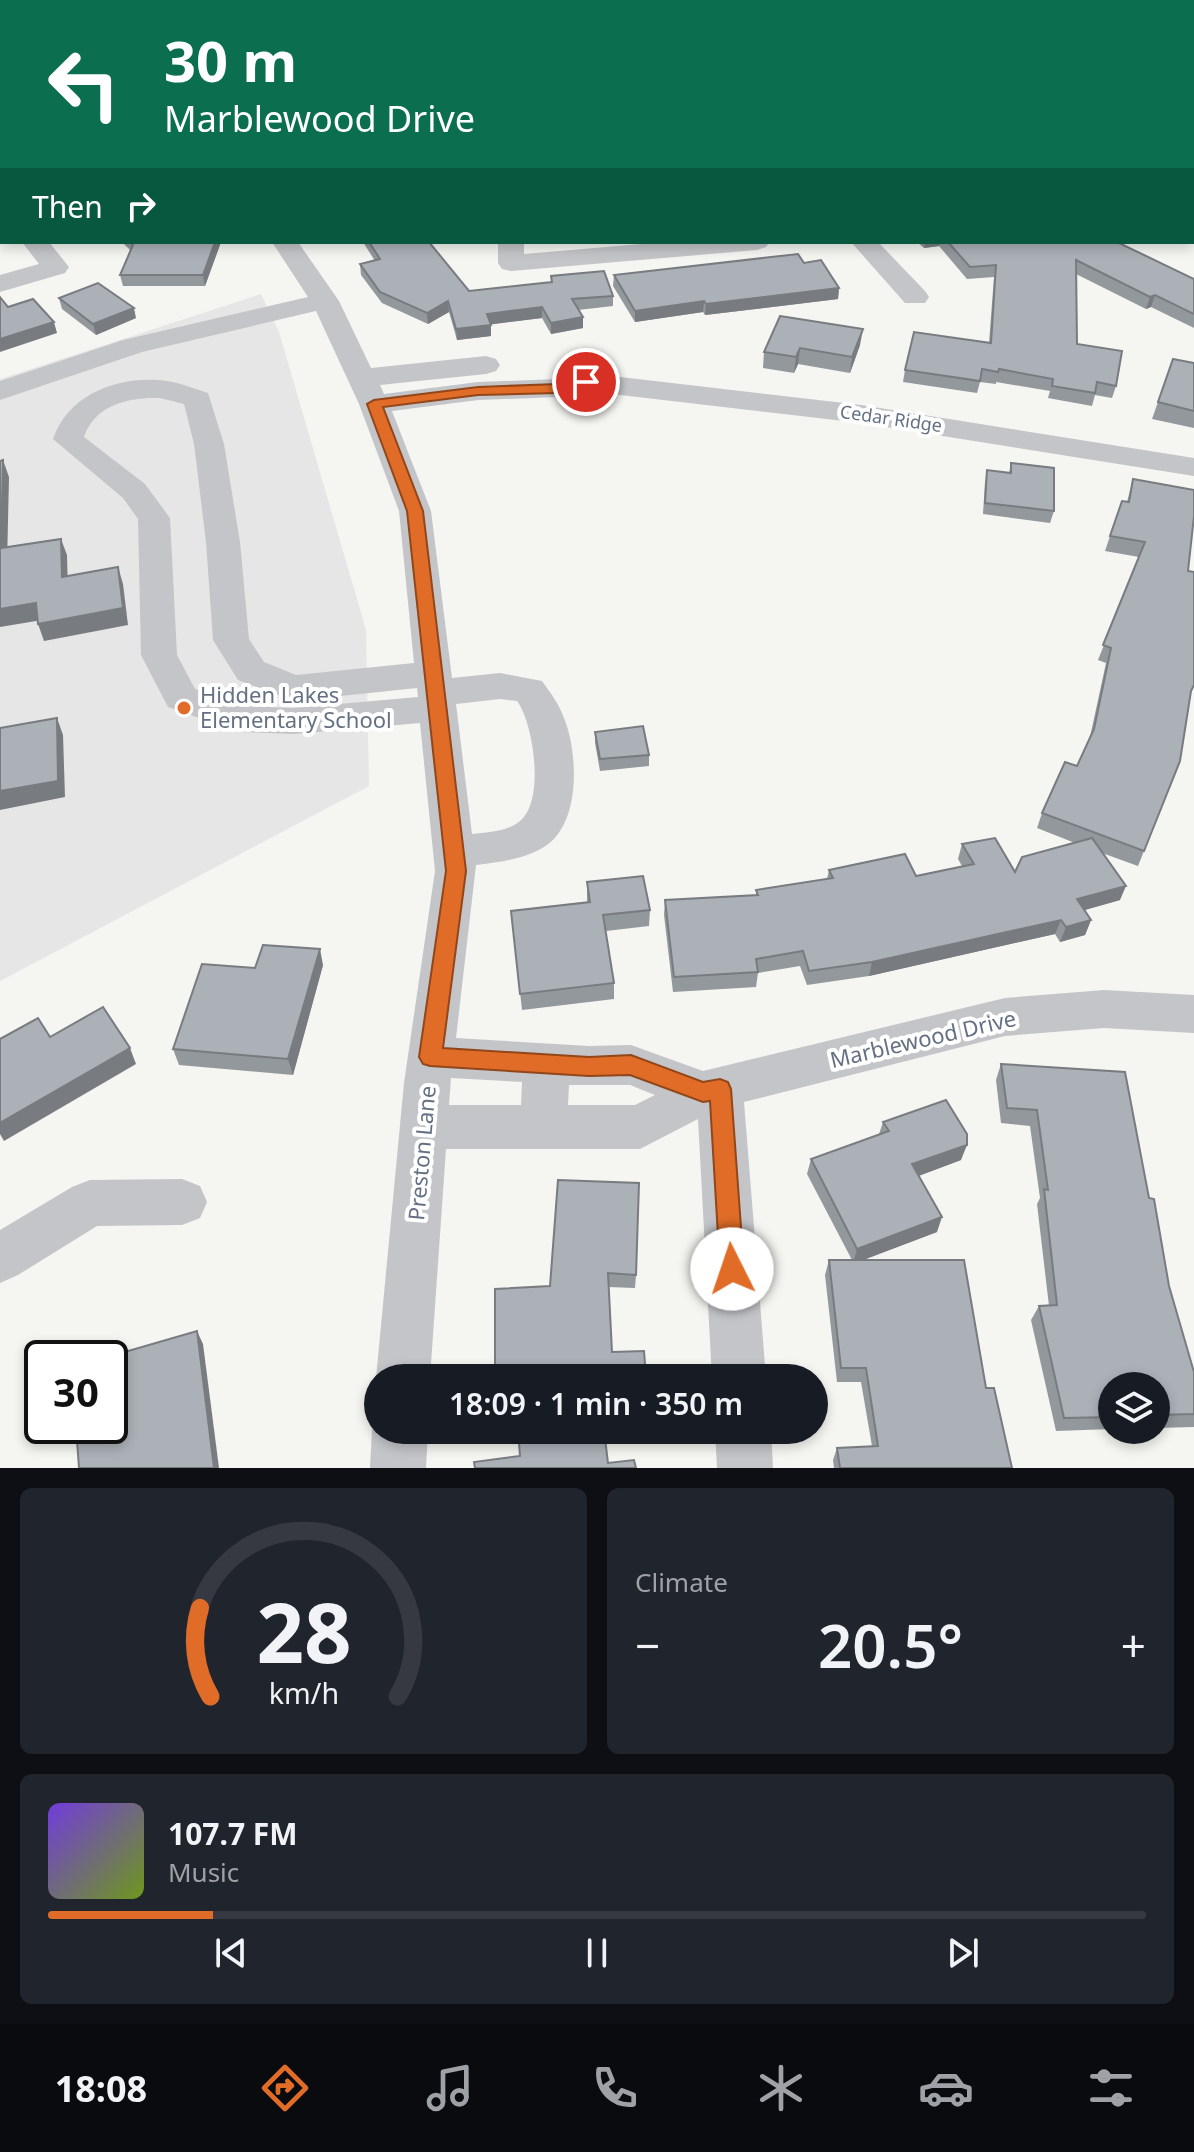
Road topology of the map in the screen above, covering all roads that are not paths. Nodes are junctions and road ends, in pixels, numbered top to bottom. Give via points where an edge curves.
1 (37, 244) edge
2 (286, 244) edge
3 (708, 244) edge
4 (866, 244) edge
5 (511, 252) edge
6 (0, 284) edge
7 (915, 297) dead end
8 (325, 301) junction
9 (57, 373) junction
10 (0, 391) edge
11 (368, 391) junction
12 (0, 406) edge
13 (1194, 467) edge
14 (436, 692) junction
15 (453, 851) junction
16 (1194, 1014) edge
17 (430, 1057) junction
18 (546, 1064) junction
19 (712, 1091) junction
20 (424, 1127) junction
21 (544, 1127) junction
22 (182, 1202) dead end
23 (0, 1258) edge
24 (404, 1364) edge
25 (738, 1364) edge
26 (399, 1444) edge
27 (744, 1444) edge
28 (398, 1468) edge
29 (745, 1468) edge

1 - 6 street via 56,267
2 - 8 street, Preston Lane
3 - 5 street
4 - 7 street
8 - 9 street via 133,346
8 - 11 street, Preston Lane
9 - 10 street
9 - 12 street
11 - 13 street, Cedar Ridge via 474,378 558,388 586,382 861,414
11 - 14 street, Preston Lane via 415,511
14 - 14 street via 293,688 251,671 231,640 223,542 197,399 161,389 127,391 88,407 70,426 68,439 134,491 154,518 159,655 181,698 239,719 294,721
14 - 15 street, Preston Lane
14 - 15 street via 500,686 529,690 547,713 556,785 547,821 529,835 499,847
15 - 17 street, Preston Lane via 456,871
16 - 19 street, Marblewood Drive via 1104,1009 1005,1017
17 - 18 street
17 - 20 street, Preston Lane
18 - 19 street via 631,1065
18 - 21 street
19 - 21 street, Marblewood Drive via 640,1127
19 - 25 street
20 - 21 street, Marblewood Drive
20 - 24 street, Preston Lane
22 - 23 street via 90,1203
26 - 28 street
27 - 29 street

